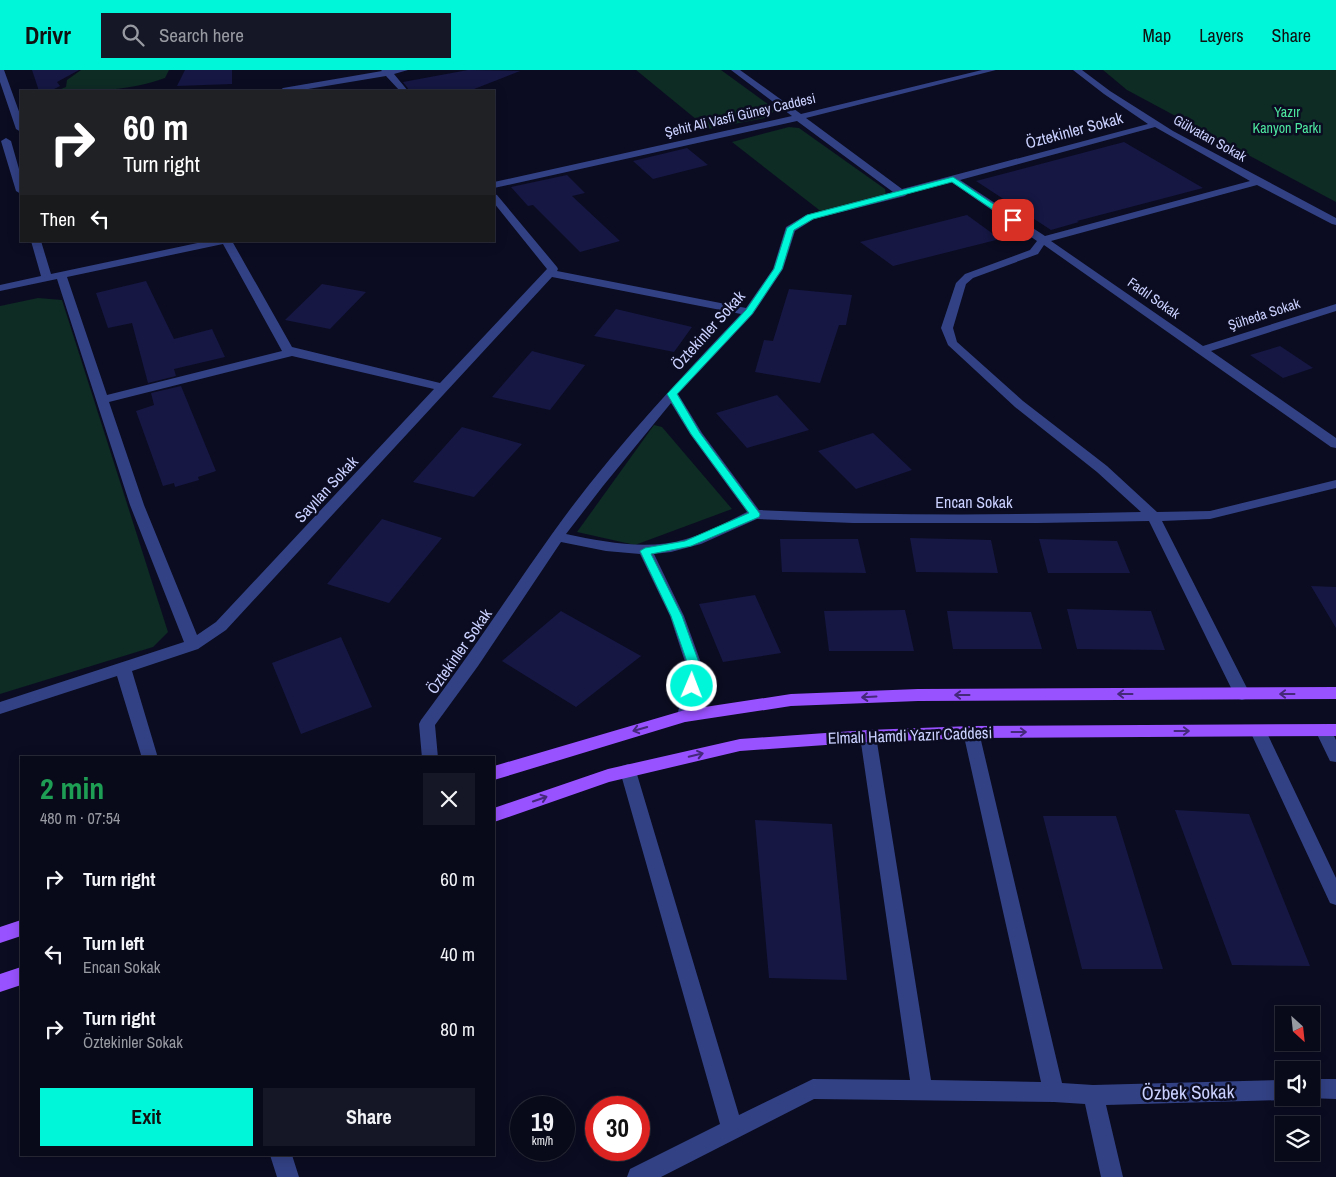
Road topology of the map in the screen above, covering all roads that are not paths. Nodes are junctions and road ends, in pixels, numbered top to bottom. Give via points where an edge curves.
1 (0, 70) edge
2 (404, 70) edge
3 (734, 70) edge
4 (992, 70) edge
5 (1077, 70) edge
6 (386, 71) edge
7 (288, 90) edge
8 (403, 90) edge
9 (797, 118) junction
10 (1157, 124) junction
11 (20, 126) edge
12 (7, 141) edge
13 (953, 179) junction
14 (1260, 181) junction
15 (495, 185) edge
16 (20, 187) edge
17 (902, 194) junction
18 (495, 198) edge
19 (1336, 222) edge
20 (1044, 240) junction
21 (36, 242) edge
22 (220, 242) edge
23 (226, 242) edge
24 (549, 274) junction
25 (61, 275) junction
26 (47, 278) junction
27 (0, 288) edge
28 (1336, 307) edge
29 (749, 312) junction
30 (1202, 350) junction
31 (292, 352) junction
32 (444, 388) junction
33 (672, 394) junction
34 (102, 400) junction
35 (1336, 444) edge
36 (1336, 484) edge
37 (755, 514) junction
38 (1153, 516) junction
39 (557, 537) junction
40 (645, 551) junction
41 (193, 646) junction
42 (123, 668) junction
43 (1336, 693) edge
44 (1242, 694) junction
45 (0, 708) edge
46 (685, 716) junction
47 (1330, 730) edge
48 (1258, 731) junction
49 (970, 732) junction
50 (868, 736) junction
51 (149, 756) edge
52 (430, 756) edge
53 (1336, 756) edge
54 (628, 771) junction
55 (495, 773) edge
56 (495, 815) edge
57 (1336, 897) edge
58 (20, 928) edge
59 (0, 935) edge
60 (20, 976) edge
61 (0, 983) edge
62 (1320, 1089) edge
63 (1336, 1089) edge
64 (922, 1090) junction
65 (1275, 1090) edge
66 (1054, 1092) junction
67 (1093, 1095) junction
68 (732, 1128) junction
69 (281, 1156) edge
70 (288, 1177) edge
71 (638, 1177) edge
72 (1112, 1177) edge

1 - 11 street
2 - 6 street
3 - 9 street
4 - 9 street, Şehit Ali Vasfi Güney Caddesi
5 - 10 street, Gülvatan Sokak via 1102,90
6 - 7 street
6 - 8 street
9 - 15 street, Şehit Ali Vasfi Güney Caddesi
9 - 17 street
10 - 13 street, Öztekinler Sokak
10 - 14 street, Gülvatan Sokak
12 - 16 street
13 - 17 street, Öztekinler Sokak
13 - 20 street, Fadıl Sokak
14 - 19 street, Gülvatan Sokak
14 - 20 street
17 - 29 street, Öztekinler Sokak via 810,217 790,229 778,269
18 - 24 street via 553,269
20 - 30 street, Fadıl Sokak
20 - 38 street via 1034,252 969,276 961,283 948,328 952,343
21 - 26 street
22 - 25 street
23 - 31 street via 287,349
24 - 29 street
24 - 32 street, Sayılan Sokak
25 - 26 street
25 - 34 street
26 - 27 street
28 - 30 street, Şüheda Sokak
29 - 33 street, Öztekinler Sokak
30 - 35 street, Fadıl Sokak
31 - 32 street
31 - 34 street
32 - 41 street, Sayılan Sokak via 220,626
33 - 37 street via 696,434
33 - 39 street, Öztekinler Sokak via 598,482
34 - 41 street via 136,505
36 - 38 street, Encan Sokak via 1210,514
37 - 38 street, Encan Sokak via 882,519
37 - 40 street via 687,544
38 - 44 street
39 - 40 street
39 - 52 street, Öztekinler Sokak via 427,724
40 - 46 street via 676,616 696,671
41 - 42 street, Sayılan Sokak
42 - 45 street, Sayılan Sokak
42 - 51 street
43 -> 44 main road
44 -> 46 main road via 908,695 791,700
46 -> 55 main road
47 - 48 main road, Elmalı Hamdi Yazır Caddesi
47 - 53 street
49 -> 48 main road, Elmalı Hamdi Yazır Caddesi
48 - 57 street
49 - 50 main road, Elmalı Hamdi Yazır Caddesi
49 - 66 street
54 -> 50 main road, Elmalı Hamdi Yazır Caddesi via 740,745
50 - 64 street
56 -> 54 main road, Elmalı Hamdi Yazır Caddesi
54 - 68 street
58 - 59 main road
60 - 61 main road
62 - 63 street
64 - 66 street, Özbek Sokak
64 - 68 street, Özbek Sokak via 813,1089
65 - 67 street, Özbek Sokak
66 - 67 street, Özbek Sokak
67 - 72 street
68 - 71 street, Özbek Sokak
69 - 70 street

